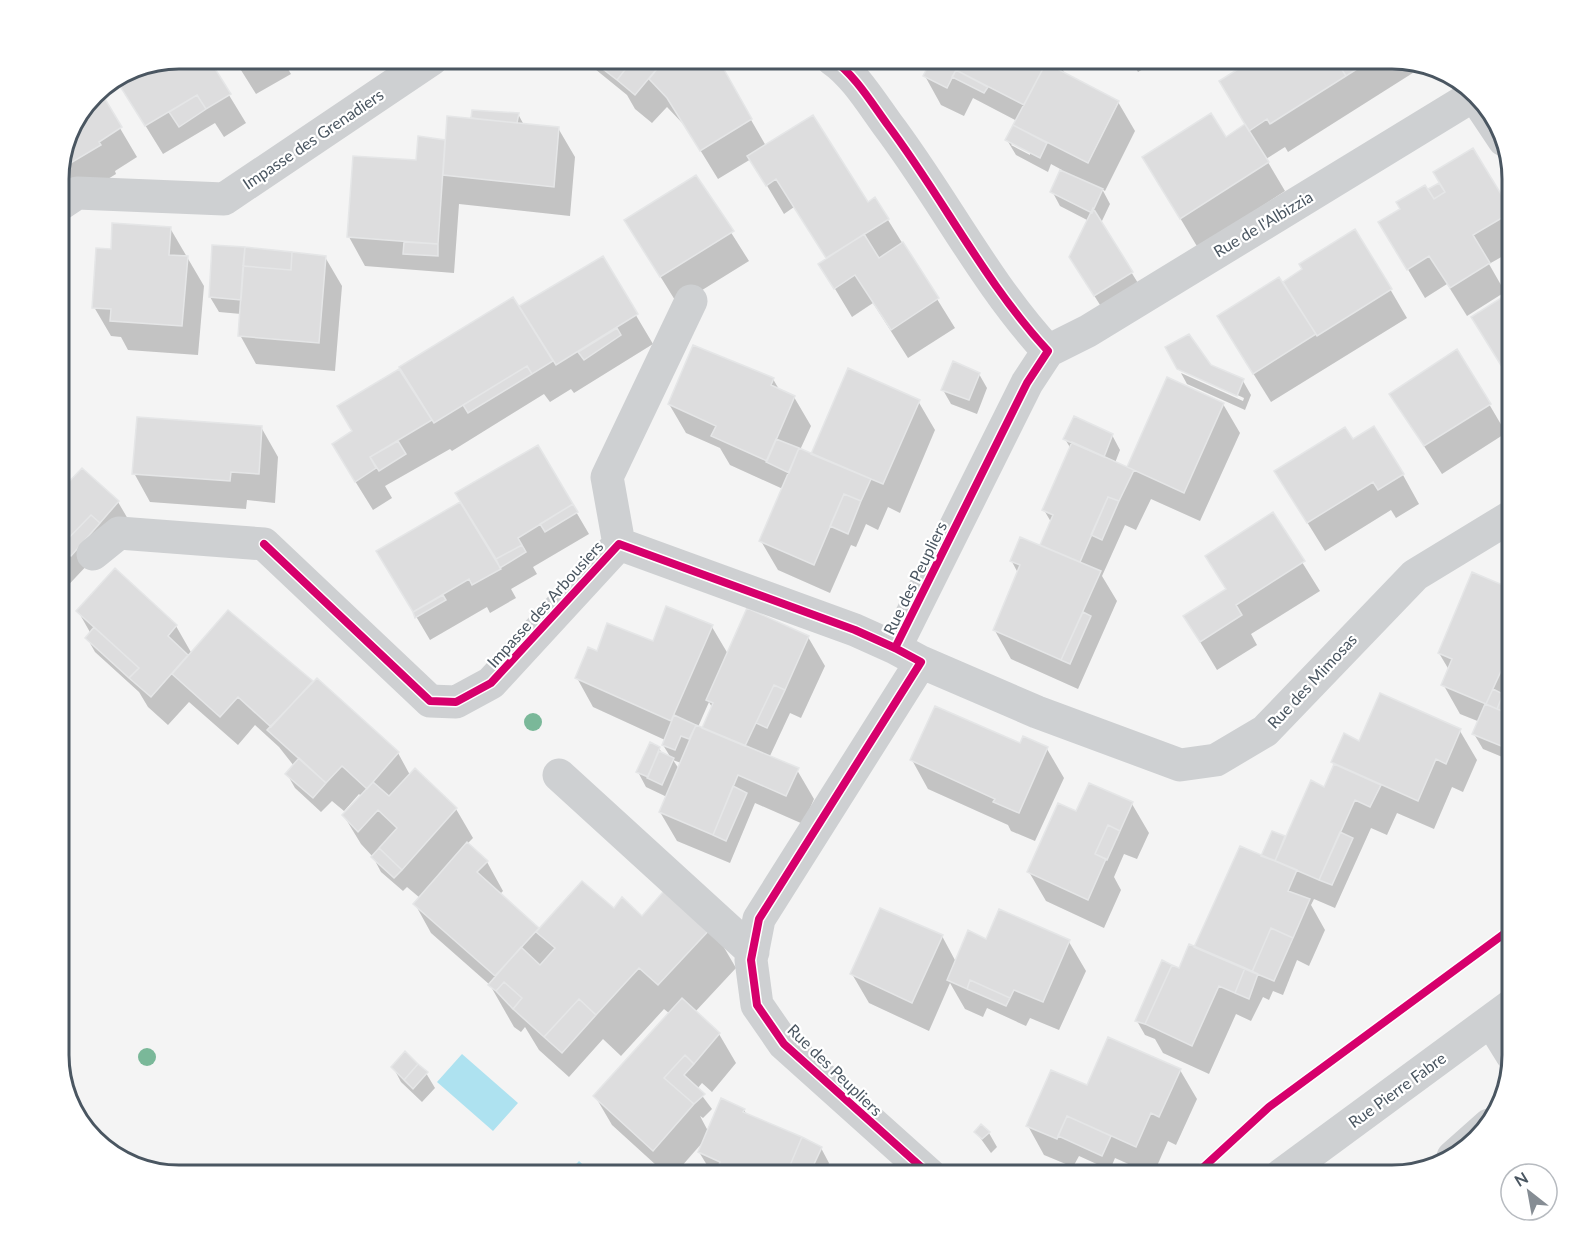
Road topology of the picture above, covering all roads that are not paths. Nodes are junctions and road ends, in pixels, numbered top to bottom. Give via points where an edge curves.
1 (416, 69) edge
2 (847, 69) edge
3 (1467, 99) edge
4 (69, 199) edge
5 (691, 302) dead end
6 (1048, 351) junction
7 (1502, 522) edge
8 (619, 544) junction
9 (93, 554) dead end
10 (908, 655) junction
11 (559, 775) dead end
12 (753, 952) junction
13 (1502, 1013) edge
14 (918, 1165) edge
15 (1296, 1165) edge

1 - 4 street, Impasse des Grenadiers via 225,199 77,194
2 - 6 street via 922,170 1016,317
3 - 6 street, Rue de l'Albizzia via 1088,331
5 - 8 street via 607,477
6 - 10 street, Rue des Peupliers via 1027,383
7 - 10 street, Rue des Mimosas via 1415,575 1265,731 1216,760 1180,765 1037,712
8 - 9 street, Impasse des Arbousiers via 492,683 456,702 430,701 264,544 119,533
8 - 10 street, Impasse des Arbousiers via 855,630
10 - 12 street, Rue des Peupliers via 759,919
11 - 12 street
12 - 14 street, Rue des Peupliers via 750,960 757,1005 784,1044
13 - 15 street, Rue Pierre Fabre

